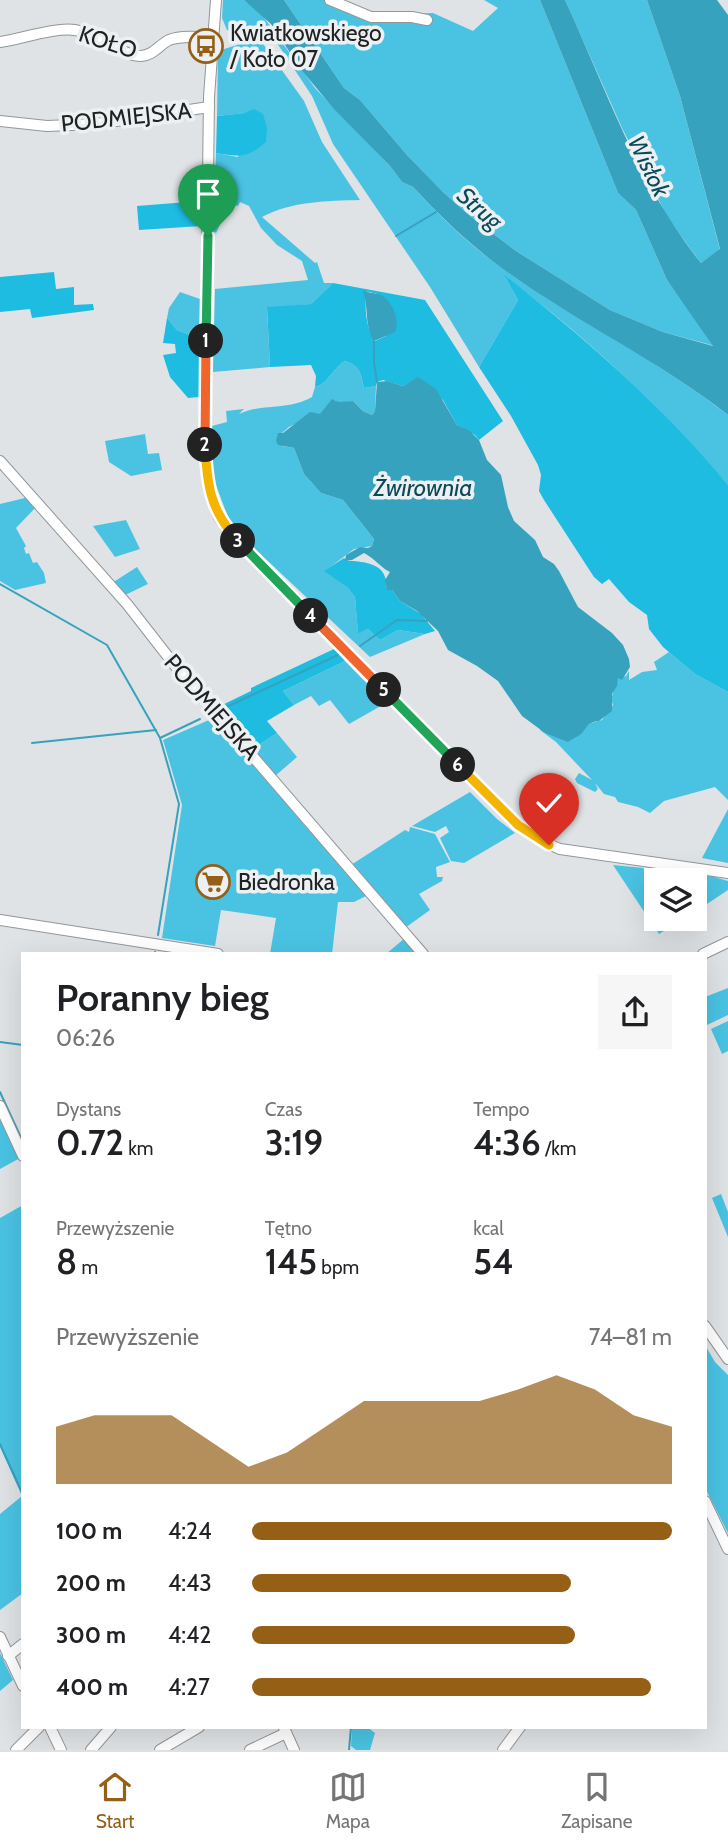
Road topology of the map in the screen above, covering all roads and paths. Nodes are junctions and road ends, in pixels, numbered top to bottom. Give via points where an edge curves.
1 (216, 0) edge
2 (330, 0) edge
3 (427, 20) dead end
4 (212, 38) junction
5 (0, 42) edge
6 (209, 107) junction
7 (0, 121) edge
8 (0, 461) edge
9 (728, 873) edge
10 (0, 920) edge
11 (728, 942) edge
12 (205, 952) edge
13 (421, 952) edge
14 (707, 952) edge
15 (0, 1106) edge
16 (21, 1152) edge
17 (707, 1329) edge
18 (728, 1359) edge
19 (707, 1505) edge
20 (728, 1549) edge
21 (0, 1637) edge
22 (21, 1646) edge
23 (8, 1656) junction
24 (21, 1682) edge
25 (37, 1729) edge
26 (51, 1729) edge
27 (109, 1729) edge
28 (195, 1729) edge
29 (519, 1729) edge
30 (285, 1730) edge
31 (16, 1750) edge
32 (61, 1750) edge
33 (91, 1750) edge
34 (160, 1750) edge
35 (250, 1750) edge
36 (294, 1750) edge
37 (503, 1750) edge

1 - 4 street
2 - 3 street via 371,17
4 - 5 street, KOŁO via 175,38 142,56 75,30
4 - 6 street
6 - 7 street, PODMIEJSKA via 96,124 47,126
6 - 9 street via 205,440 210,493 219,517 250,554 527,833 560,849
8 - 13 street, PODMIEJSKA
10 - 12 street
11 - 14 street
15 - 16 street
17 - 18 street
19 - 20 street
21 - 23 street
22 - 23 street
23 - 24 street
25 - 31 street
26 - 32 street
27 - 33 street
28 - 34 street
29 - 37 street
30 - 35 street
30 - 36 street

